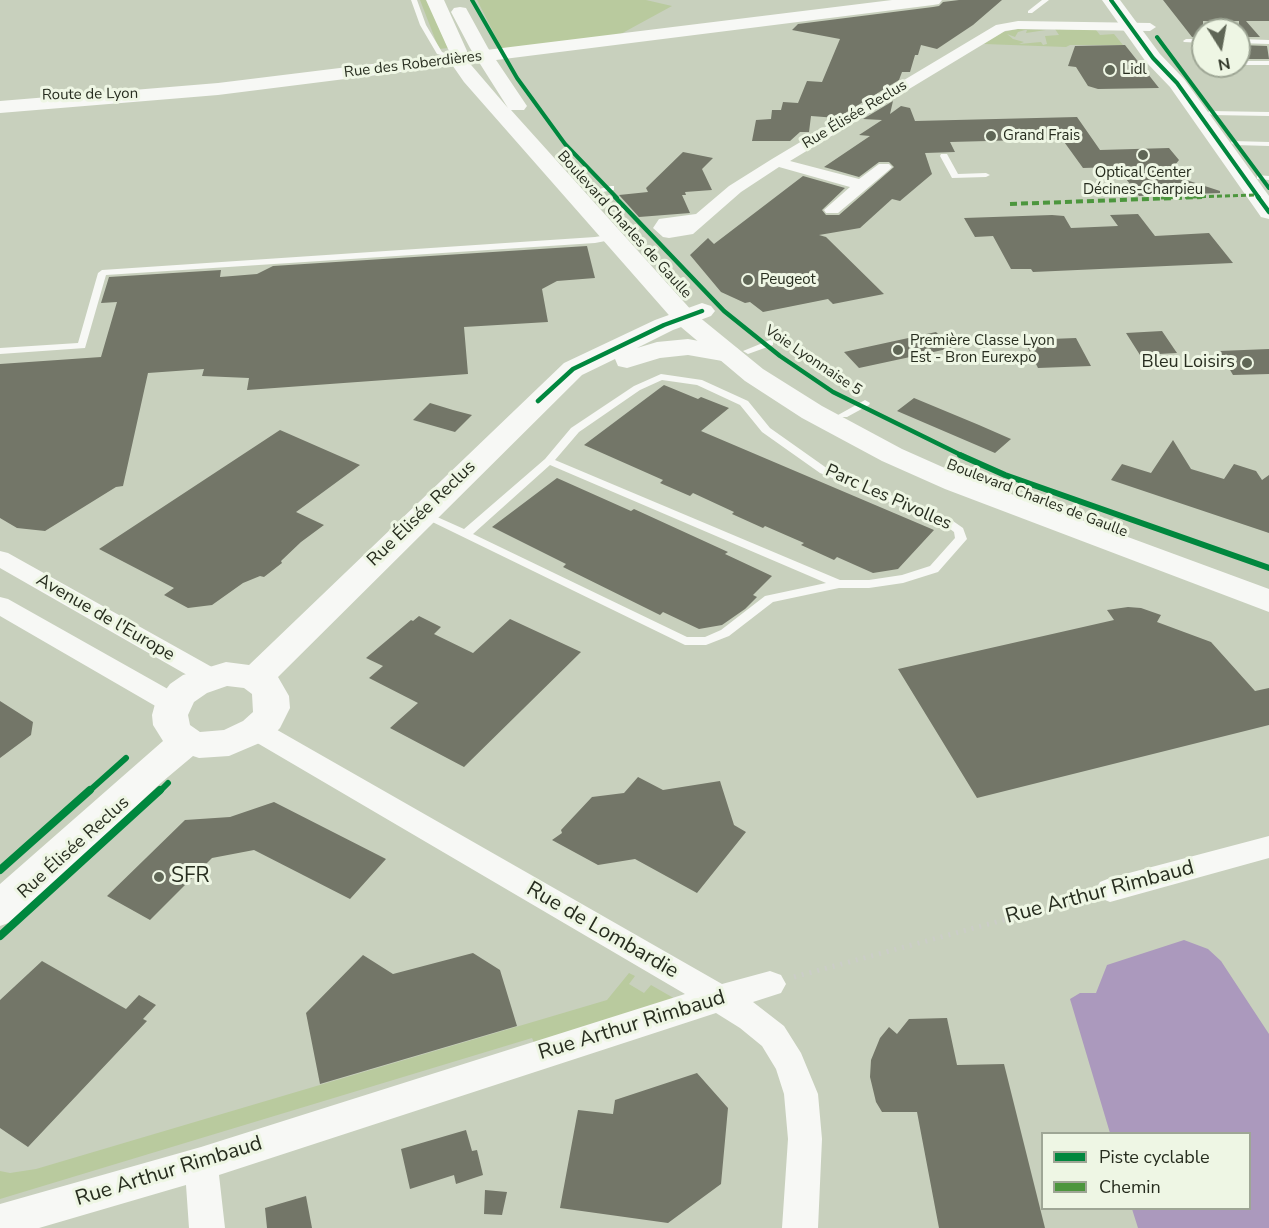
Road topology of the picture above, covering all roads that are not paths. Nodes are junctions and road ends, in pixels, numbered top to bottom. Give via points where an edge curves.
1 (414, 0) edge
2 (435, 0) edge
3 (456, 0) edge
4 (933, 0) edge
5 (1046, 0) edge
6 (1111, 0) edge
7 (1129, 0) edge
8 (1030, 12) joint
9 (1018, 25) junction
10 (1140, 26) junction
11 (1186, 41) dead end
12 (1191, 41) edge
13 (1251, 42) edge
14 (1269, 42) edge
15 (485, 56) junction
16 (457, 59) junction
17 (1251, 63) edge
18 (1269, 63) edge
19 (0, 91) edge
20 (180, 93) junction
21 (0, 107) edge
22 (1207, 112) junction
23 (1269, 114) edge
24 (1235, 143) junction
25 (1269, 144) edge
26 (944, 156) dead end
27 (777, 162) junction
28 (884, 167) dead end
29 (986, 175) dead end
30 (1266, 181) edge
31 (862, 185) junction
32 (832, 210) dead end
33 (1269, 212) edge
34 (700, 218) dead end
35 (613, 237) junction
36 (699, 319) junction
37 (749, 349) junction
38 (0, 351) edge
39 (580, 376) junction
40 (538, 401) junction
41 (549, 461) junction
42 (422, 514) junction
43 (466, 534) junction
44 (0, 558) edge
45 (839, 584) junction
46 (1269, 584) edge
47 (1269, 601) edge
48 (0, 605) edge
49 (210, 677) junction
50 (256, 679) junction
51 (173, 704) junction
52 (256, 730) junction
53 (187, 741) junction
54 (1269, 846) edge
55 (1110, 890) road end
56 (0, 909) edge
57 (770, 984) road end
58 (718, 998) junction
59 (201, 1164) junction
60 (0, 1222) edge
61 (207, 1228) edge
62 (800, 1228) edge

1 - 16 lane via 439,53
2 - 16 main road via 458,51
3 - 15 main road, Boulevard Charles de Gaulle via 466,26
4 - 15 main road, Rue des Roberdières
5 - 8 lane, Rue Élisée Reclus
6 - 10 main road
7 - 10 main road
8 - 9 street, Rue Élisée Reclus via 1019,18
9 - 10 street, Rue Élisée Reclus
9 - 27 street, Rue Élisée Reclus via 1001,28
10 - 22 main road via 1153,58
11 - 12 lane
13 - 14 lane
15 - 16 main road, Rue des Roberdières
15 - 36 main road, Boulevard Charles de Gaulle via 517,105 601,190 624,229
16 - 20 main road, Rue des Roberdières
16 - 35 main road
17 - 18 lane
19 - 20 main road, Route de Lyon via 62,97
20 - 21 main road, Rue des Roberdières
22 - 23 lane
22 - 24 main road
22 - 33 main road
24 - 25 lane
24 - 30 main road
26 - 29 lane via 955,176
27 - 31 street
27 - 34 street, Rue Élisée Reclus
28 - 31 street
31 - 32 street
35 - 36 main road
35 - 38 lane via 102,273 82,346
36 - 37 main road, Boulevard Charles de Gaulle
36 - 39 main road, Rue Élisée Reclus
36 - 40 main road, Rue Élisée Reclus via 573,369
37 - 39 main road, Rue Élisée Reclus via 674,347
37 - 46 main road, Boulevard Charles de Gaulle via 802,391 854,409 933,459 1007,491
37 - 47 main road, Boulevard Charles de Gaulle via 800,405 892,455 955,483
39 - 40 main road, Rue Élisée Reclus
40 - 42 main road, Rue Élisée Reclus
41 - 43 lane, Parc Les Pivolles
41 - 45 lane, Parc Les Pivolles
41 - 45 lane, Parc Les Pivolles via 575,430 646,383 661,378 699,382 744,403 766,430 824,471 959,530 961,539 934,569 903,579
42 - 43 lane, Parc Les Pivolles
42 - 50 main road, Rue Élisée Reclus
43 - 45 lane, Parc Les Pivolles via 685,641 706,641 726,633 769,599
44 - 49 street, Avenue de l'Europe
48 - 51 street
49 - 50 main road via 234,675
49 - 51 main road via 195,684
50 - 52 main road via 266,686 272,708
51 - 53 main road via 171,725
52 - 53 main road via 214,746
52 - 58 street, Rue de Lombardie
53 - 56 main road, Rue Élisée Reclus
54 - 55 street, Rue Arthur Rimbaud
57 - 58 street, Rue Arthur Rimbaud
58 - 59 street, Rue Arthur Rimbaud
58 - 62 street, Rue de Lombardie via 773,1036 790,1063 801,1094 805,1139
59 - 60 street, Rue Arthur Rimbaud
59 - 61 street

